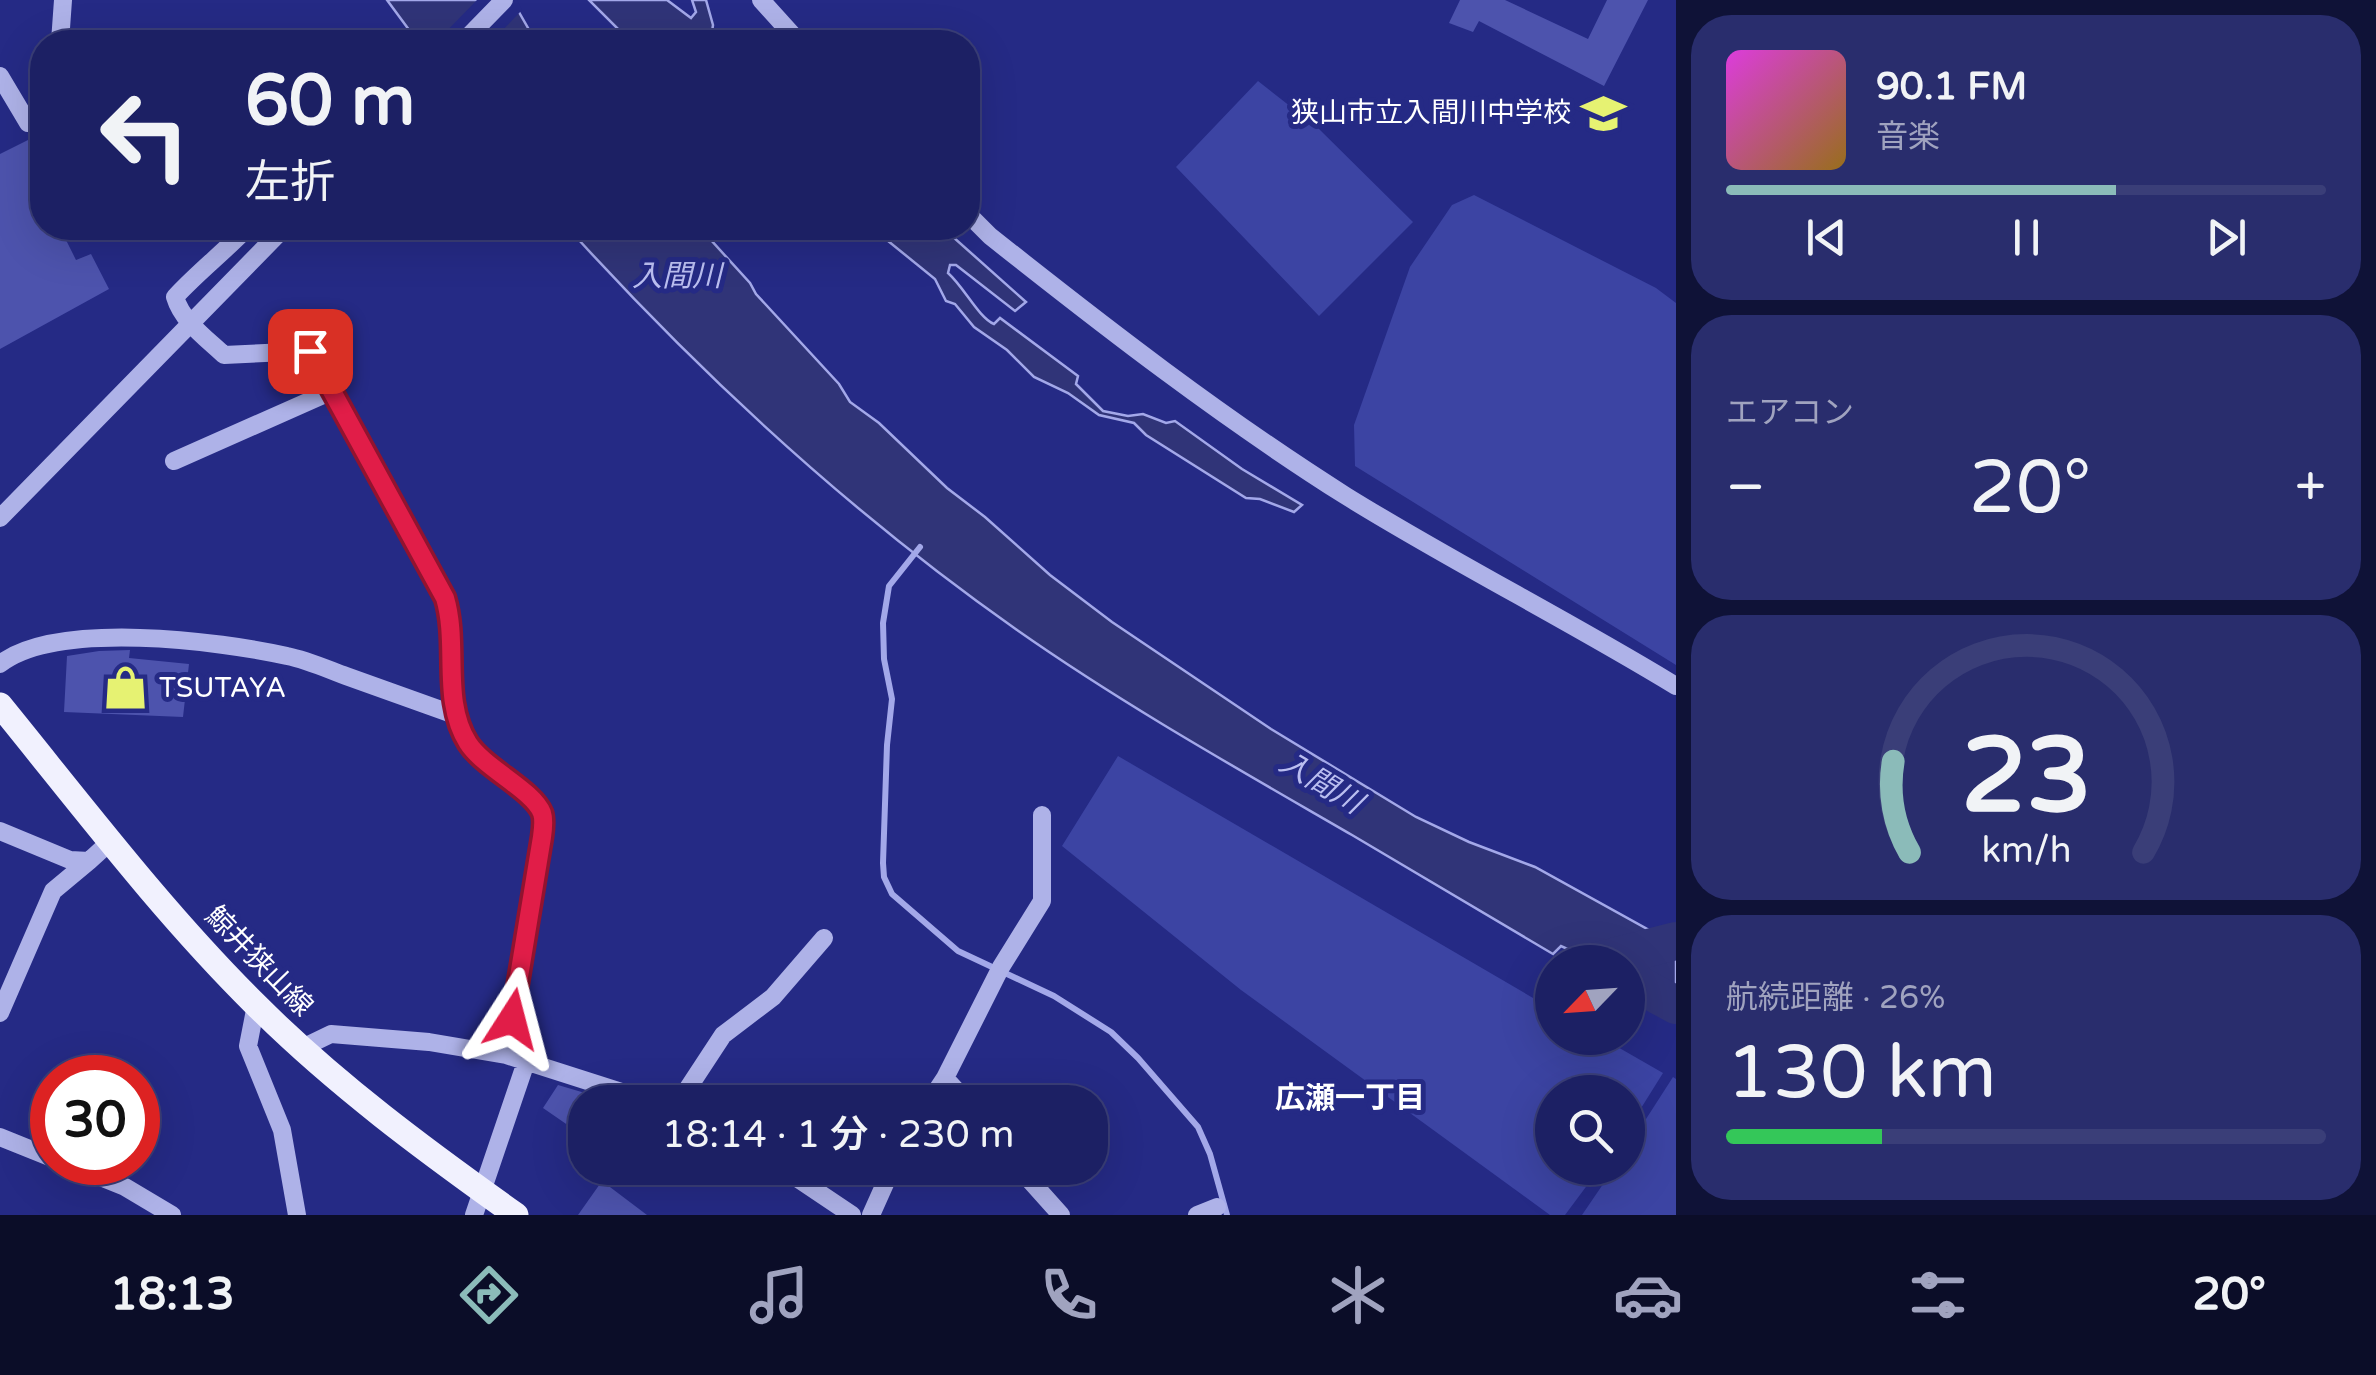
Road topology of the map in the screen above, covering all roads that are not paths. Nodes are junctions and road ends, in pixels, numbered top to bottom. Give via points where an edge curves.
1 (63, 0) edge
2 (504, 0) edge
3 (761, 0) edge
4 (61, 30) edge
5 (475, 30) edge
6 (788, 30) edge
7 (2, 84) edge
8 (30, 123) edge
9 (980, 226) edge
10 (234, 240) edge
11 (272, 240) edge
12 (191, 324) junction
13 (332, 391) junction
14 (174, 461) dead end
15 (0, 518) edge
16 (0, 664) edge
17 (1676, 686) edge
18 (0, 705) edge
19 (455, 715) junction
20 (1042, 815) dead end
21 (0, 832) edge
22 (111, 841) junction
23 (89, 861) junction
24 (824, 938) dead end
25 (256, 1005) junction
26 (0, 1013) edge
27 (302, 1048) junction
28 (506, 1055) junction
29 (526, 1062) junction
30 (945, 1078) junction
31 (599, 1085) edge
32 (690, 1085) edge
33 (940, 1085) edge
34 (951, 1085) edge
35 (0, 1138) edge
36 (30, 1150) edge
37 (120, 1185) edge
38 (807, 1185) edge
39 (884, 1185) edge
40 (1034, 1185) edge
41 (479, 1204) edge
42 (1217, 1207) dead end
43 (172, 1215) edge
44 (297, 1215) edge
45 (516, 1215) edge
46 (852, 1215) edge
47 (871, 1215) edge
48 (1061, 1215) edge
49 (1197, 1215) edge

1 - 4 street
2 - 5 street
3 - 6 street
7 - 8 street
9 - 17 street via 1147,362 1248,432
10 - 12 street via 175,296
11 - 12 street
12 - 13 street via 224,355 310,351
12 - 15 street
13 - 14 street
13 - 19 street via 445,598
16 - 19 street via 53,644 101,638 190,642 290,656
18 - 22 main road, 鯨井狭山線
19 - 28 street via 469,745 543,814
20 - 30 street via 1042,901
21 - 23 street
22 - 23 street
22 - 25 main road, 鯨井狭山線
23 - 26 street via 52,891
24 - 32 street via 773,997 724,1035
25 - 27 main road, 鯨井狭山線
25 - 44 street via 248,1046 282,1130
27 - 28 street via 331,1034
27 - 41 main road, 鯨井狭山線
28 - 29 street
29 - 31 street
29 - 41 street
30 - 33 street
30 - 34 street
35 - 36 street
37 - 43 street
38 - 46 street
39 - 47 street
40 - 48 street
41 - 45 main road, 鯨井狭山線
42 - 49 street

